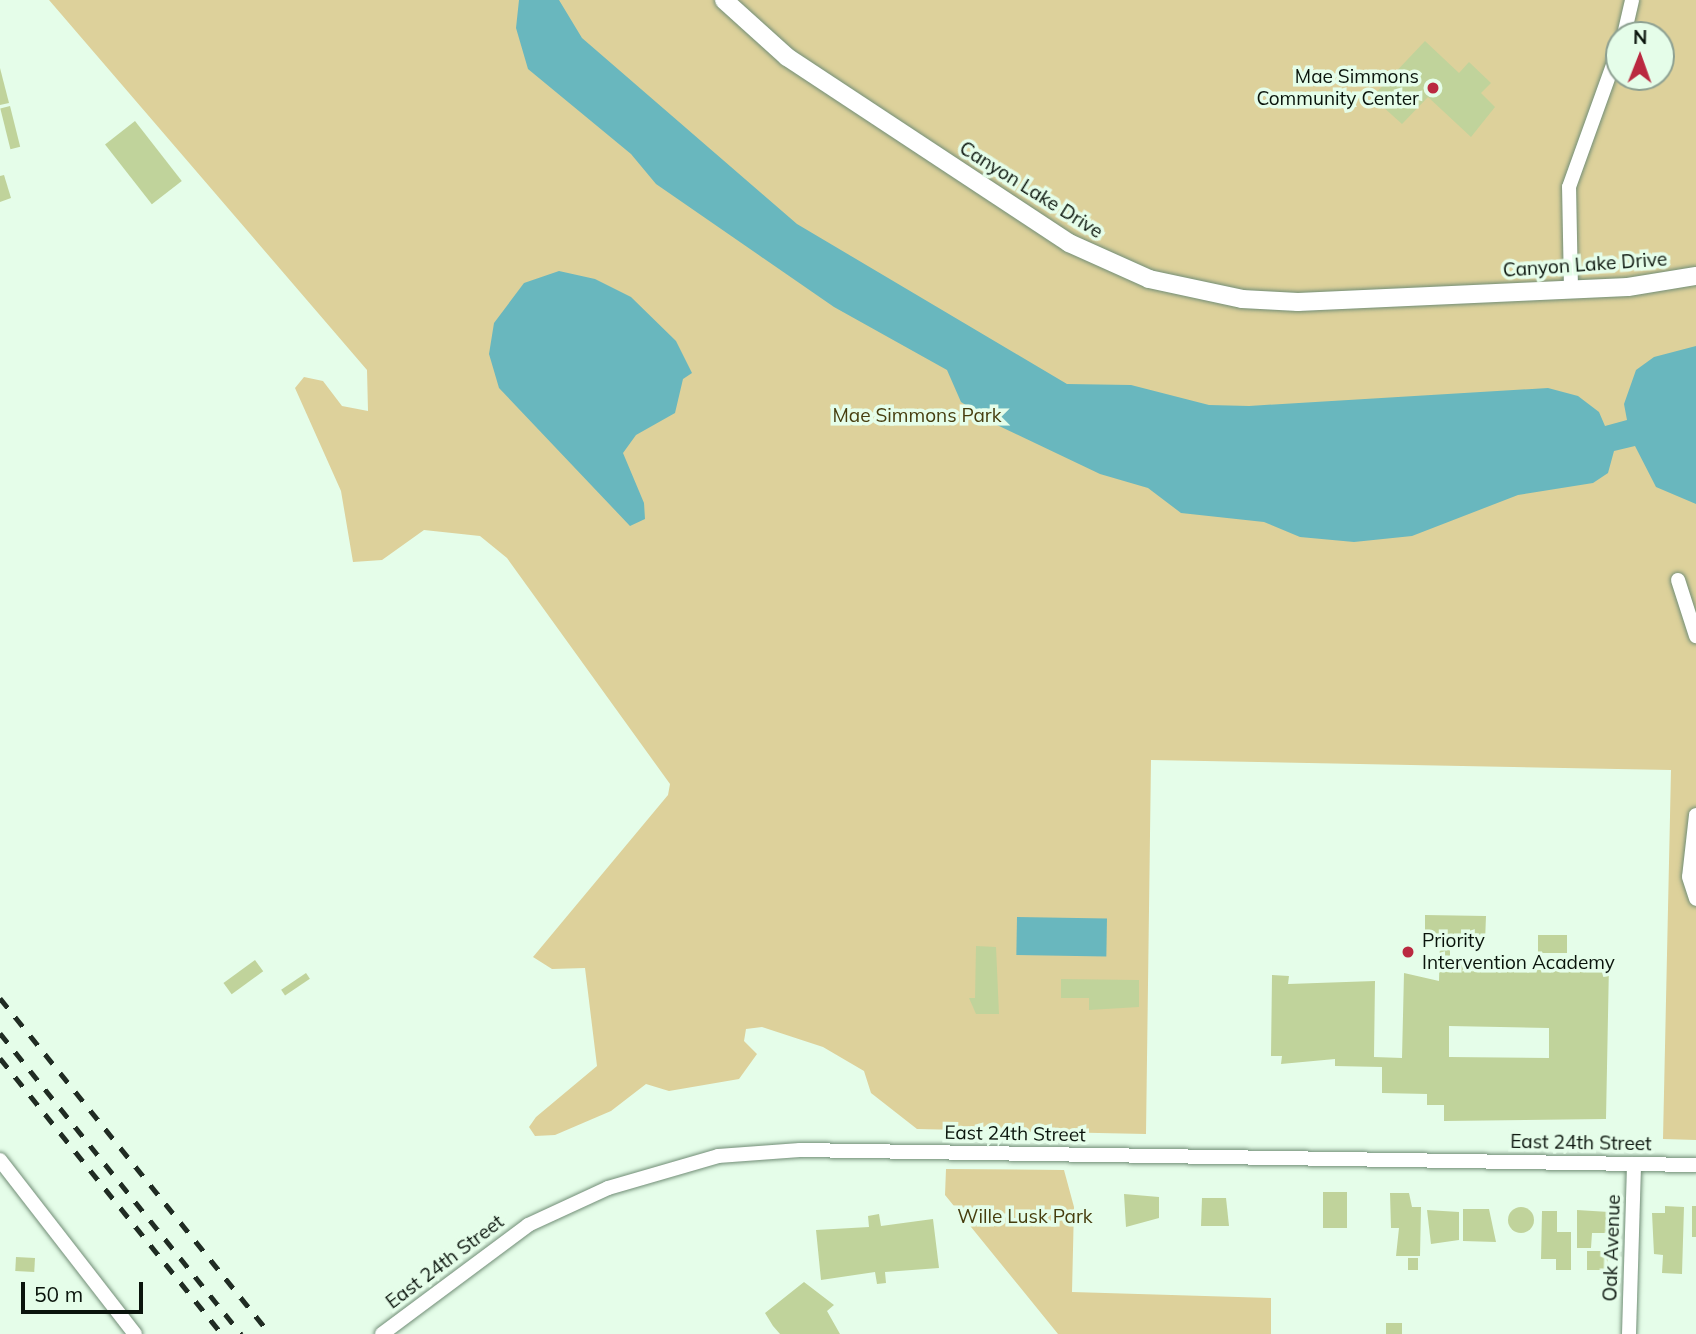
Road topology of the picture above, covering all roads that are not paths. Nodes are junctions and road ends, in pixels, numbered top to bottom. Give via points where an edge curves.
1 (724, 0) edge
2 (1632, 0) edge
3 (1627, 21) edge
4 (1605, 87) edge
5 (1696, 276) edge
6 (1571, 289) junction
7 (1678, 580) dead end
8 (1696, 636) edge
9 (1696, 815) edge
10 (1696, 899) edge
11 (0, 1160) edge
12 (1634, 1164) junction
13 (1696, 1165) edge
14 (135, 1334) edge
15 (382, 1334) edge
16 (1629, 1334) edge

1 - 6 street, Canyon Lake Drive via 787,57 1069,243 1149,279 1242,299 1298,302
2 - 3 street
4 - 6 street via 1569,187
5 - 6 street, Canyon Lake Drive
7 - 8 street
9 - 10 street via 1689,877
11 - 14 street
12 - 13 street, East 24th Street
12 - 15 street, East 24th Street via 758,1152 718,1156 608,1188 528,1225
12 - 16 street, Oak Avenue

